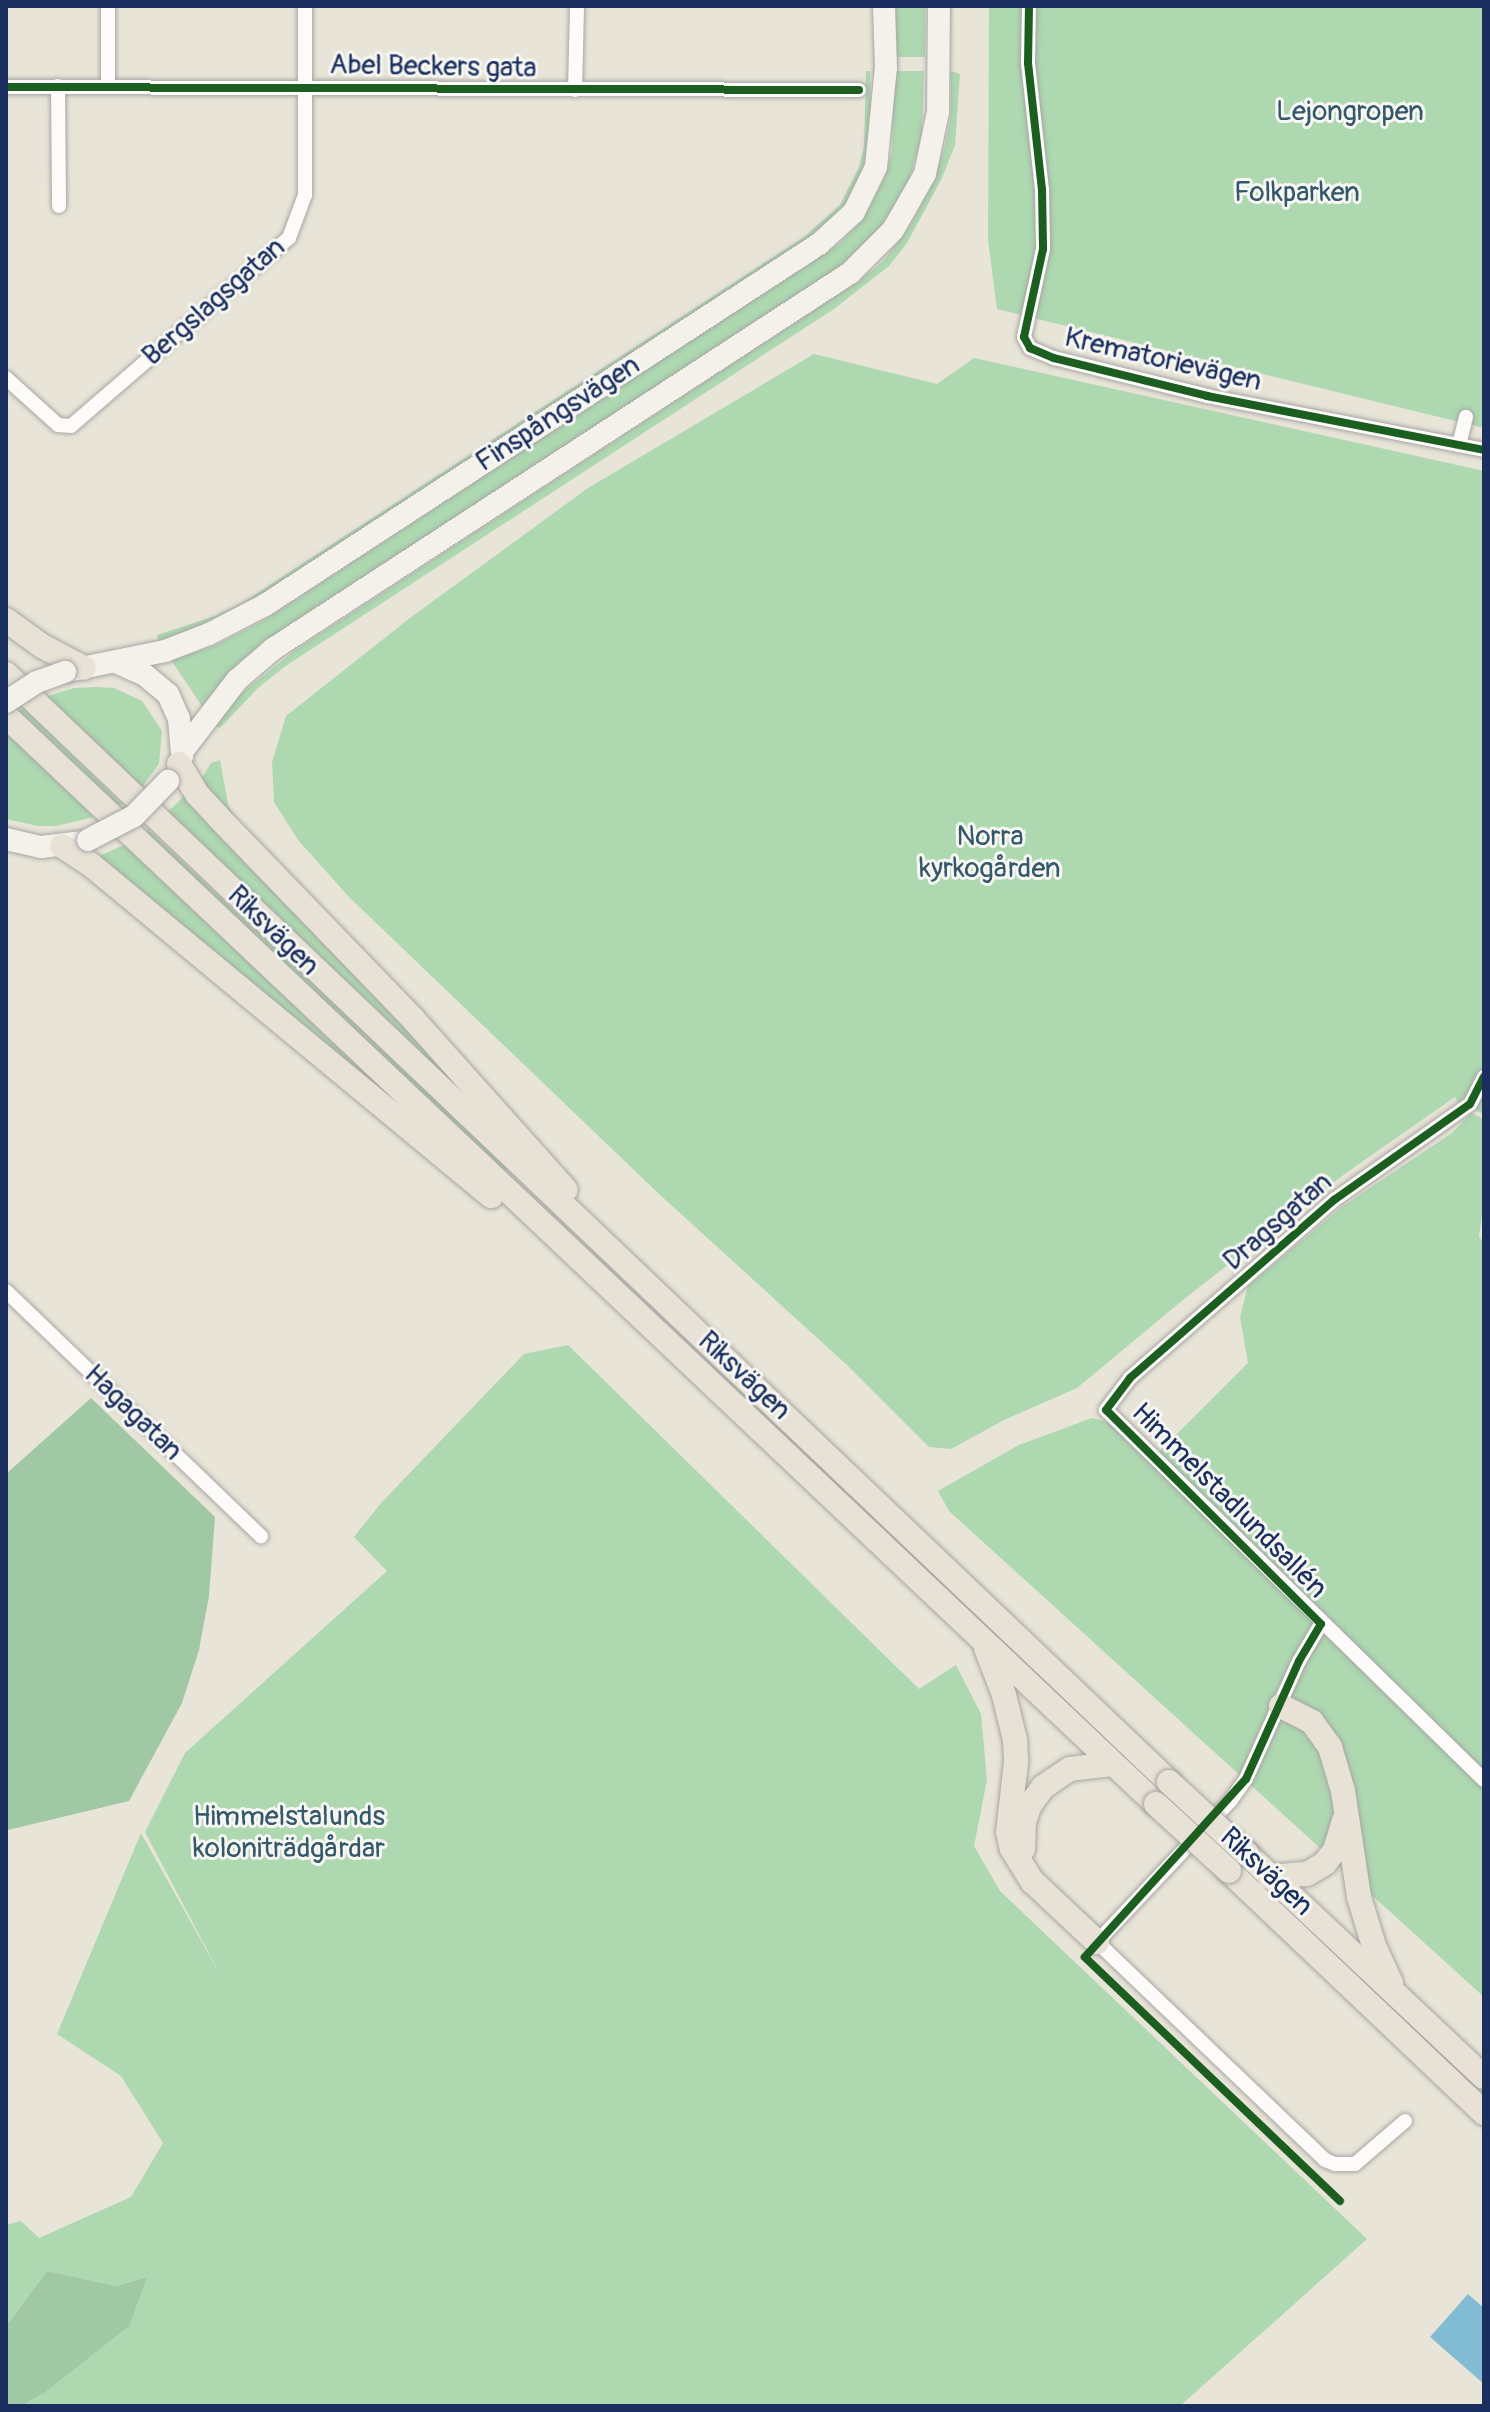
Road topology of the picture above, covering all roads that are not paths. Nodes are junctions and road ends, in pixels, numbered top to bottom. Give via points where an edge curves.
1 (108, 6) edge
2 (305, 6) edge
3 (577, 6) edge
4 (884, 6) edge
5 (939, 6) edge
6 (1029, 6) edge
7 (58, 86) junction
8 (108, 86) junction
9 (6, 87) edge
10 (305, 87) junction
11 (575, 90) junction
12 (859, 90) dead end
13 (59, 206) dead end
14 (6, 378) edge
15 (1466, 417) dead end
16 (1459, 445) junction
17 (1484, 450) edge
18 (6, 620) edge
19 (118, 663) junction
20 (74, 670) junction
21 (6, 674) edge
22 (6, 702) edge
23 (6, 716) edge
24 (177, 765) junction
25 (12, 845) edge
26 (62, 846) junction
27 (1484, 1077) edge
28 (642, 1280) junction
29 (8, 1297) edge
30 (664, 1339) junction
31 (1106, 1410) joint
32 (261, 1536) dead end
33 (1321, 1624) junction
34 (983, 1642) junction
35 (1281, 1706) junction
36 (1112, 1764) junction
37 (1484, 1780) edge
38 (1346, 1815) junction
39 (1270, 1877) junction
40 (1033, 1882) junction
41 (1097, 1942) junction
42 (1395, 1992) junction
43 (1484, 2077) edge
44 (1484, 2113) edge
45 (1405, 2121) dead end

1 - 8 street
2 - 10 street, Bergslagsgatan
3 - 11 street
4 - 19 main road, Finspångsvägen via 886,67 876,167 854,212 819,244 265,605 209,634
5 - 24 main road, Finspångsvägen via 939,93 925,174 893,230 850,273 273,649 237,680
6 - 16 street, Krematorievägen via 1028,63 1043,204 1043,249 1024,337 1030,348 1207,396
7 - 8 street, Abel Beckers gata
7 - 9 street, Abel Beckers gata
7 - 13 street
8 - 10 street, Abel Beckers gata
10 - 11 street, Abel Beckers gata
10 - 14 street, Bergslagsgatan via 305,195 289,238 71,426 58,425
11 - 12 street, Abel Beckers gata
15 - 16 street
16 - 17 street, Krematorievägen
18 - 20 highway
19 - 20 main road, Finspångsvägen
19 - 24 main road via 145,675 168,694 179,719
20 - 22 main road, Finspångsvägen, bridge via 37,682
21 - 28 highway, Riksvägen
23 - 30 highway, Riksvägen
24 - 26 main road, Finspångsvägen, bridge via 134,816 88,840
24 - 28 highway via 204,802 503,1116
25 - 26 main road, Finspångsvägen
26 - 30 highway
27 - 31 street, Dragsgatan via 1470,1104 1334,1200 1130,1378
28 - 39 highway, Riksvägen, bridge
29 - 32 street, Hagagatan
30 - 34 highway, Riksvägen
31 - 33 street, Himmelstadlundsallén
33 - 35 street
33 - 37 street, Himmelstadlundsallén
34 - 36 highway, Riksvägen
34 - 40 highway via 1015,1740 1008,1832 1020,1868
35 - 38 highway via 1322,1732 1337,1766
35 - 41 street via 1231,1800
36 - 40 highway via 1070,1769 1043,1787 1030,1805 1023,1843
36 - 44 highway, Riksvägen, bridge
38 - 39 highway via 1325,1863 1307,1874
38 - 42 highway via 1365,1921
39 - 42 highway, Riksvägen
40 - 41 highway
41 - 45 street via 1325,2160 1355,2164
42 - 43 highway, Riksvägen

